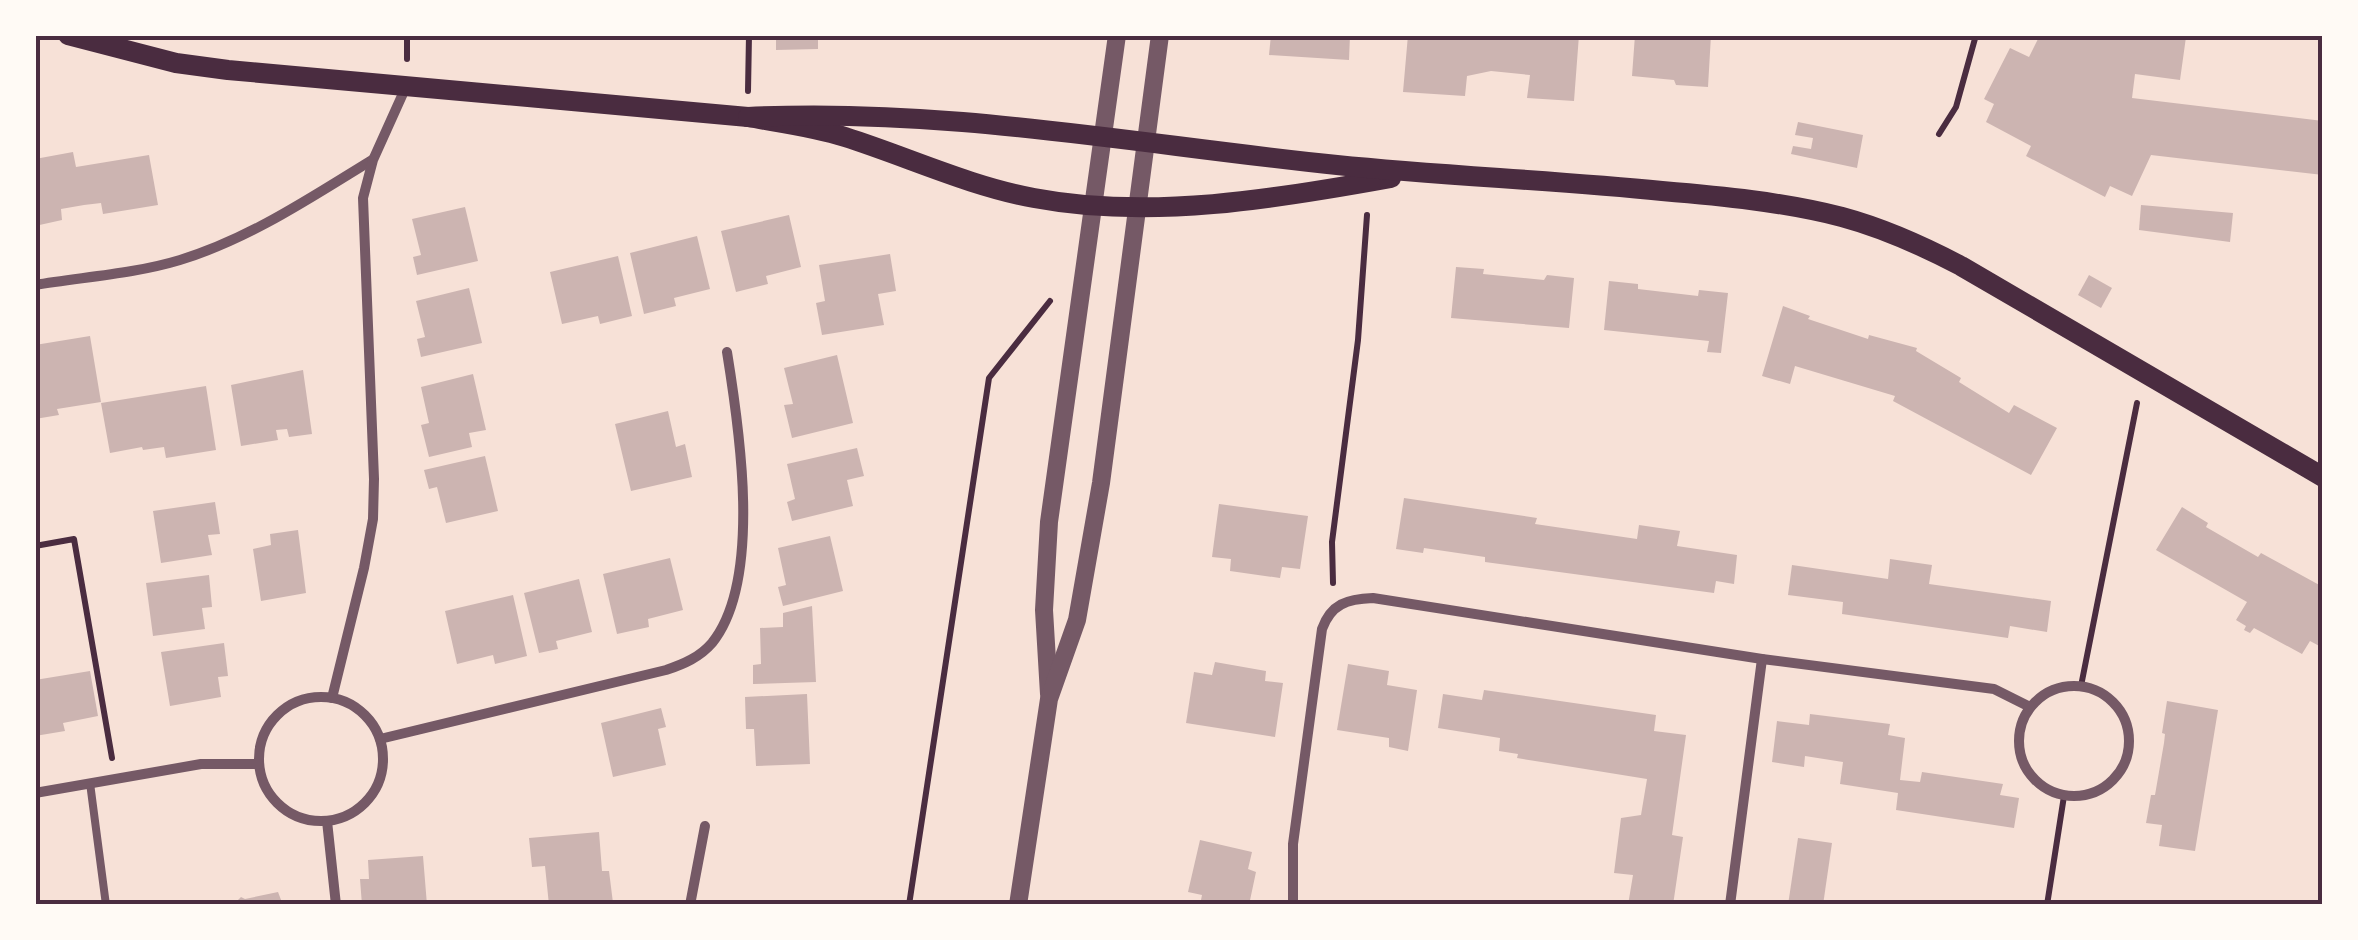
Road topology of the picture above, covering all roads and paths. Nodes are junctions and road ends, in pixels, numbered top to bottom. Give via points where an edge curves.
1 (68, 35) edge
2 (749, 35) edge
3 (1117, 35) edge
4 (1160, 35) edge
5 (1976, 35) edge
6 (406, 88) junction
7 (748, 118) junction
8 (1939, 134) dead end
9 (1103, 136) junction
10 (1147, 143) junction
11 (372, 160) junction
12 (1418, 173) junction
13 (1094, 204) junction
14 (1139, 206) junction
15 (1385, 212) dead end
16 (35, 286) edge
17 (1053, 298) dead end
18 (727, 352) dead end
19 (2143, 373) junction
20 (2323, 477) edge
21 (35, 546) edge
22 (1337, 605) junction
23 (1762, 659) junction
24 (2081, 686) junction
25 (332, 698) junction
26 (1049, 699) junction
27 (2030, 707) junction
28 (380, 739) junction
29 (259, 764) junction
30 (116, 779) junction
31 (90, 784) junction
32 (35, 793) edge
33 (2064, 796) junction
34 (327, 821) junction
35 (705, 826) dead end
36 (106, 905) edge
37 (336, 905) edge
38 (690, 905) edge
39 (909, 905) edge
40 (1018, 905) edge
41 (1293, 905) edge
42 (1730, 905) edge
43 (2046, 905) edge

1 - 6 main road via 176,62
2 - 7 path
3 - 9 street
4 - 10 street
5 - 8 path via 1956,106
6 - 7 main road
6 - 11 street
7 - 9 main road via 888,117
7 - 13 main road via 821,130 1035,199
9 - 10 main road
9 - 13 street
10 - 12 main road
10 - 14 street
11 - 16 street via 210,250
11 - 25 street via 362,216 373,519
12 - 14 main road via 1306,192
12 - 19 main road via 1733,198 1842,218 1943,257
13 - 14 main road
13 - 26 street via 1049,522
14 - 26 street via 1077,620
15 - 22 path via 1365,215 1358,340 1332,542
17 - 39 path via 989,378
18 - 28 street via 741,438 743,519 731,604 714,641 666,670
19 - 20 main road
19 - 24 path
21 - 30 path via 74,539
22 - 23 street via 1373,598
22 - 41 street via 1322,630 1293,844
23 - 27 street via 1994,689
23 - 42 street
24 - 27 street via 2044,694
24 - 33 street via 2112,701 2123,716 2129,750 2113,781 2099,791
25 - 28 street via 362,712
25 - 29 street via 295,702 279,712 260,745
26 - 40 street
27 - 33 street via 2018,742 2022,761 2046,790
28 - 34 street via 383,757 373,793 360,807
29 - 30 street via 201,764
29 - 34 street via 280,806
30 - 31 street
31 - 32 street
31 - 36 lane
33 - 43 path
34 - 37 street
35 - 38 street

